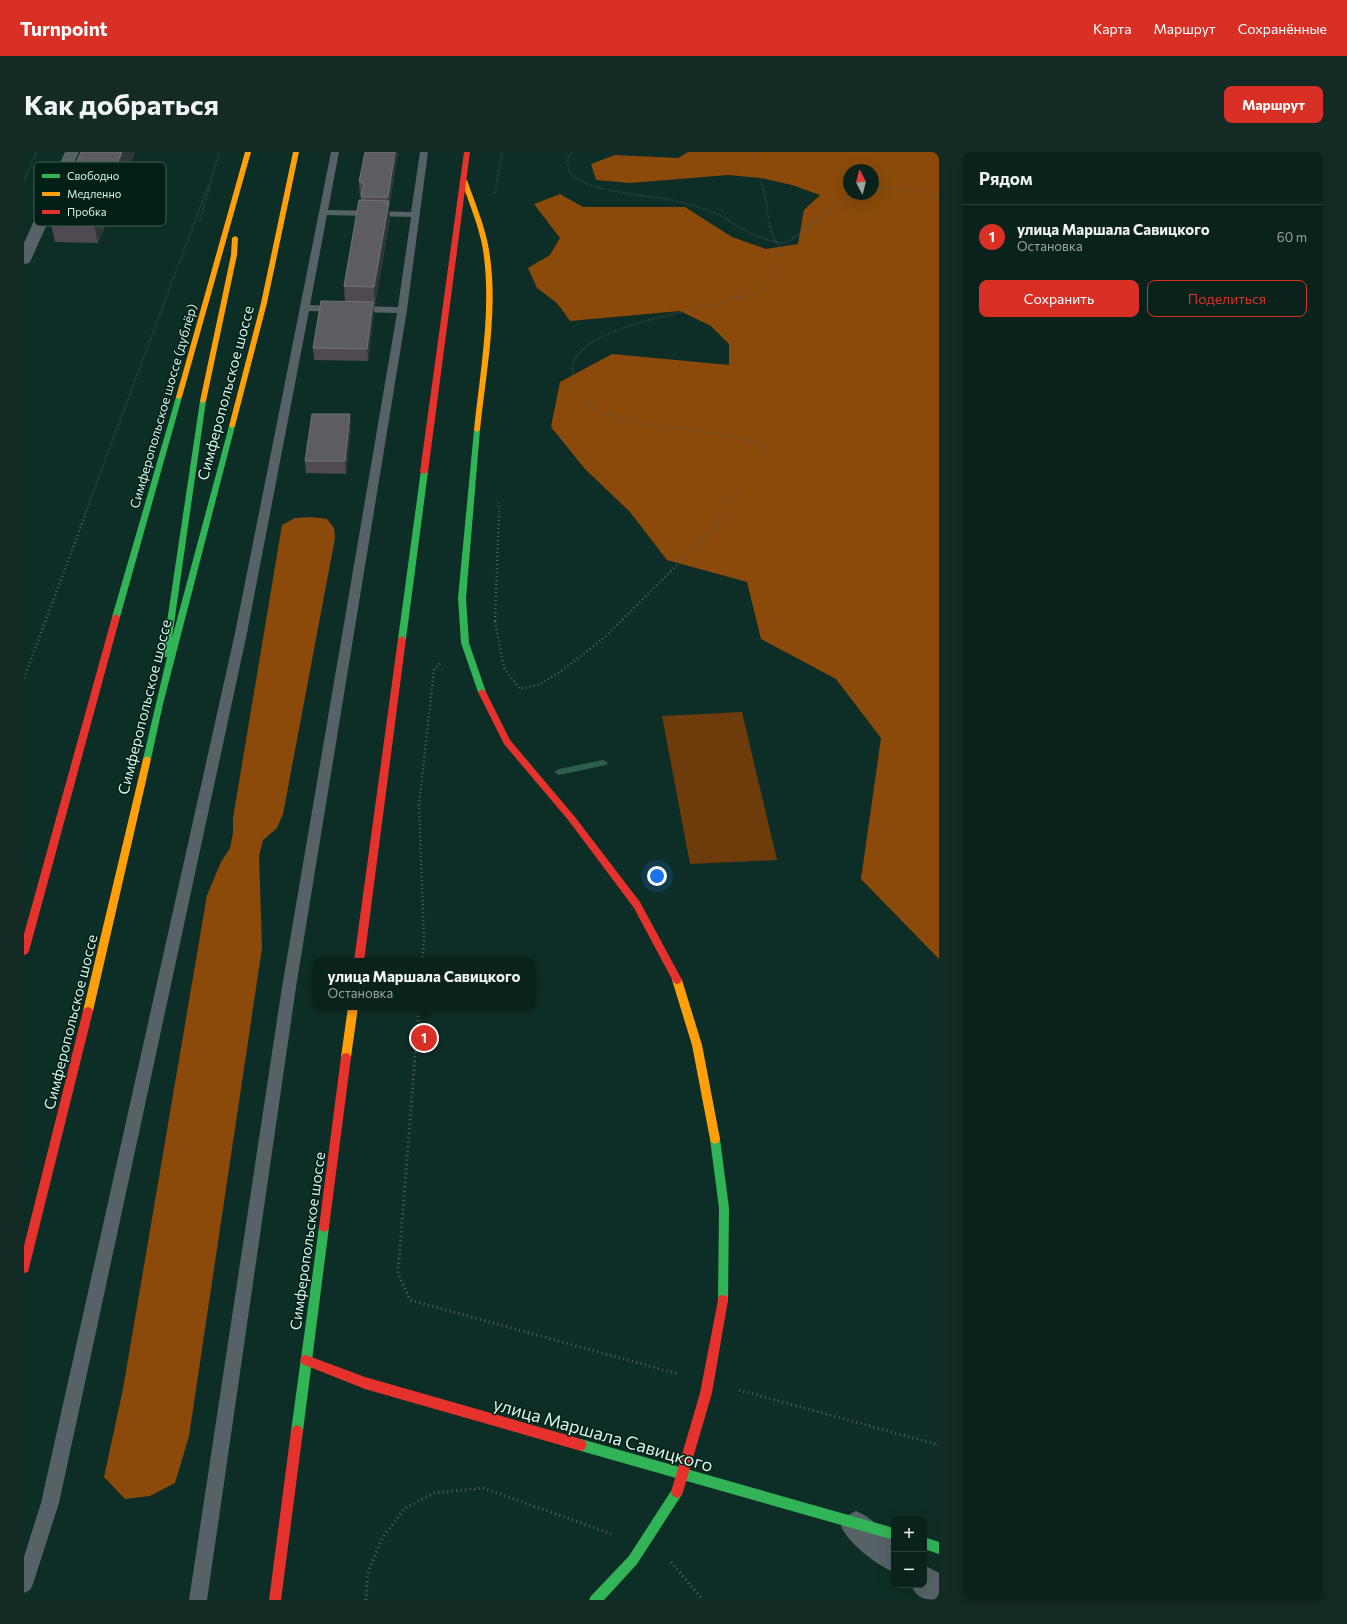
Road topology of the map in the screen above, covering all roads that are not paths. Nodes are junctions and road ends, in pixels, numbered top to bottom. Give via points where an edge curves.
1 (72, 152) edge
2 (248, 152) edge
3 (296, 152) edge
4 (335, 152) edge
5 (424, 152) edge
6 (467, 152) edge
7 (68, 162) edge
8 (464, 180) junction
9 (237, 192) junction
10 (324, 212) junction
11 (415, 214) junction
12 (39, 226) edge
13 (24, 259) edge
14 (305, 308) junction
15 (402, 310) junction
16 (159, 704) junction
17 (24, 950) edge
18 (359, 958) edge
19 (353, 1010) edge
20 (24, 1268) edge
21 (306, 1360) junction
22 (850, 1522) junction
23 (891, 1533) edge
24 (927, 1544) edge
25 (939, 1548) edge
26 (891, 1554) edge
27 (927, 1582) edge
28 (24, 1584) edge
29 (939, 1592) edge
30 (198, 1600) edge
31 (275, 1600) edge
32 (595, 1600) edge

1 - 7 street
2 - 9 main road, Симферопольское шоссе (дублёр)
3 - 16 main road, Симферопольское шоссе via 264,303
4 - 10 lane
5 - 11 lane
6 - 8 main road
8 - 18 main road
8 - 32 main road via 475,210 487,259 488,312 462,598 466,644 480,688 507,742 572,818 637,905 680,986 697,1045 714,1128 724,1208 724,1297 706,1393 676,1495 633,1560
9 - 16 main road via 234,255 201,410
9 - 17 main road, Симферопольское шоссе (дублёр)
10 - 11 lane
10 - 14 lane
11 - 15 lane
12 - 13 street
14 - 15 lane
14 - 28 lane via 239,640 54,1487
15 - 30 lane via 289,987
16 - 20 main road, Симферопольское шоссе via 100,964
19 - 21 main road, Симферопольское шоссе
21 - 22 main road, улица Маршала Савицкого via 365,1383
21 - 31 main road
22 - 23 main road, улица Маршала Савицкого
22 - 26 street
24 - 25 main road
27 - 29 street

